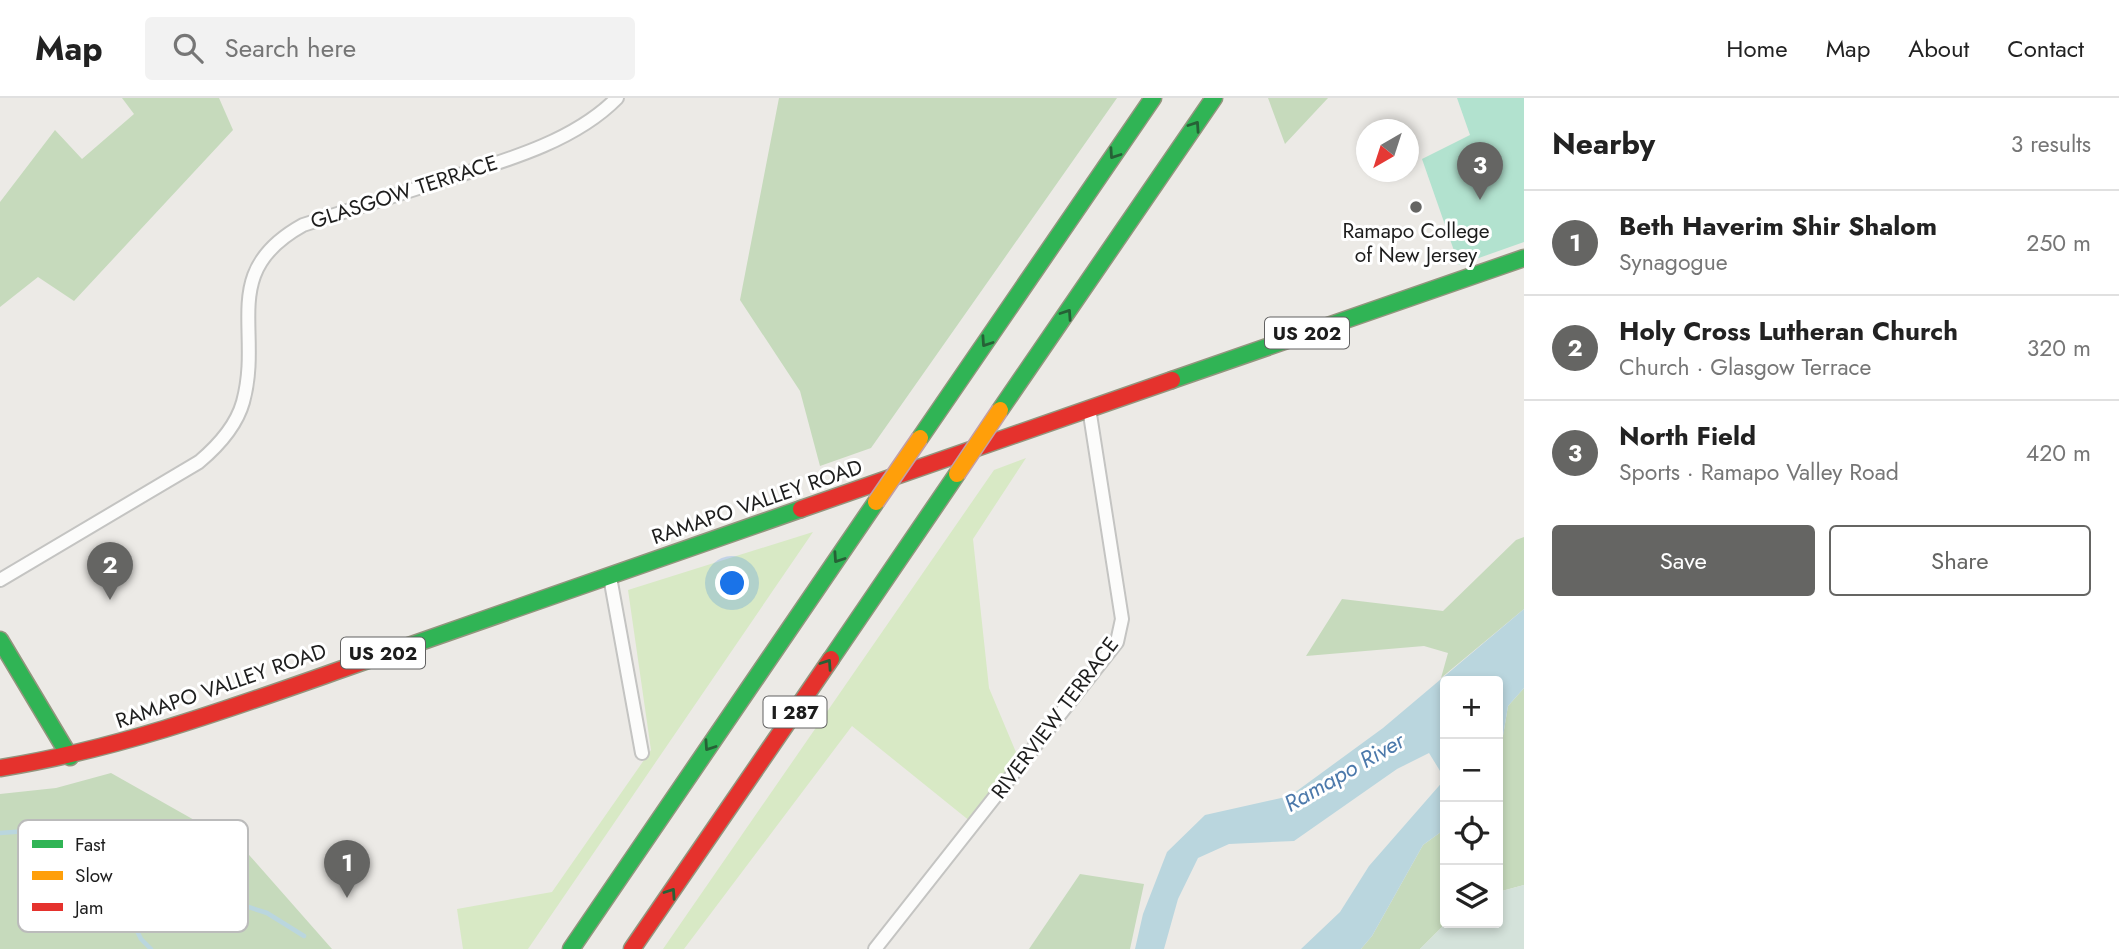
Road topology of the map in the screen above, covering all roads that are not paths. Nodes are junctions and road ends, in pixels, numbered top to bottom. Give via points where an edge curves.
1 (617, 98) edge
2 (1153, 98) edge
3 (1214, 98) edge
4 (1524, 258) edge
5 (1090, 408) junction
6 (610, 577) junction
7 (0, 580) edge
8 (0, 640) edge
9 (642, 753) dead end
10 (70, 757) junction
11 (0, 768) edge
12 (570, 949) edge
13 (632, 949) edge
14 (876, 949) edge

1 - 7 street, GLASGOW TERRACE via 561,136 287,234 262,260 248,292 249,347 243,401 226,435 199,462
2 -> 12 main road, I 287, bridge
13 -> 3 main road, I 287, bridge
4 - 5 main road, RAMAPO VALLEY ROAD / US 202
5 - 6 main road, RAMAPO VALLEY ROAD / US 202
5 - 14 street, RIVERVIEW TERRACE via 1122,619 1117,642
6 - 9 street
6 - 10 main road, RAMAPO VALLEY ROAD / US 202 via 142,738
8 - 10 main road
10 - 11 main road, RAMAPO VALLEY ROAD / US 202

